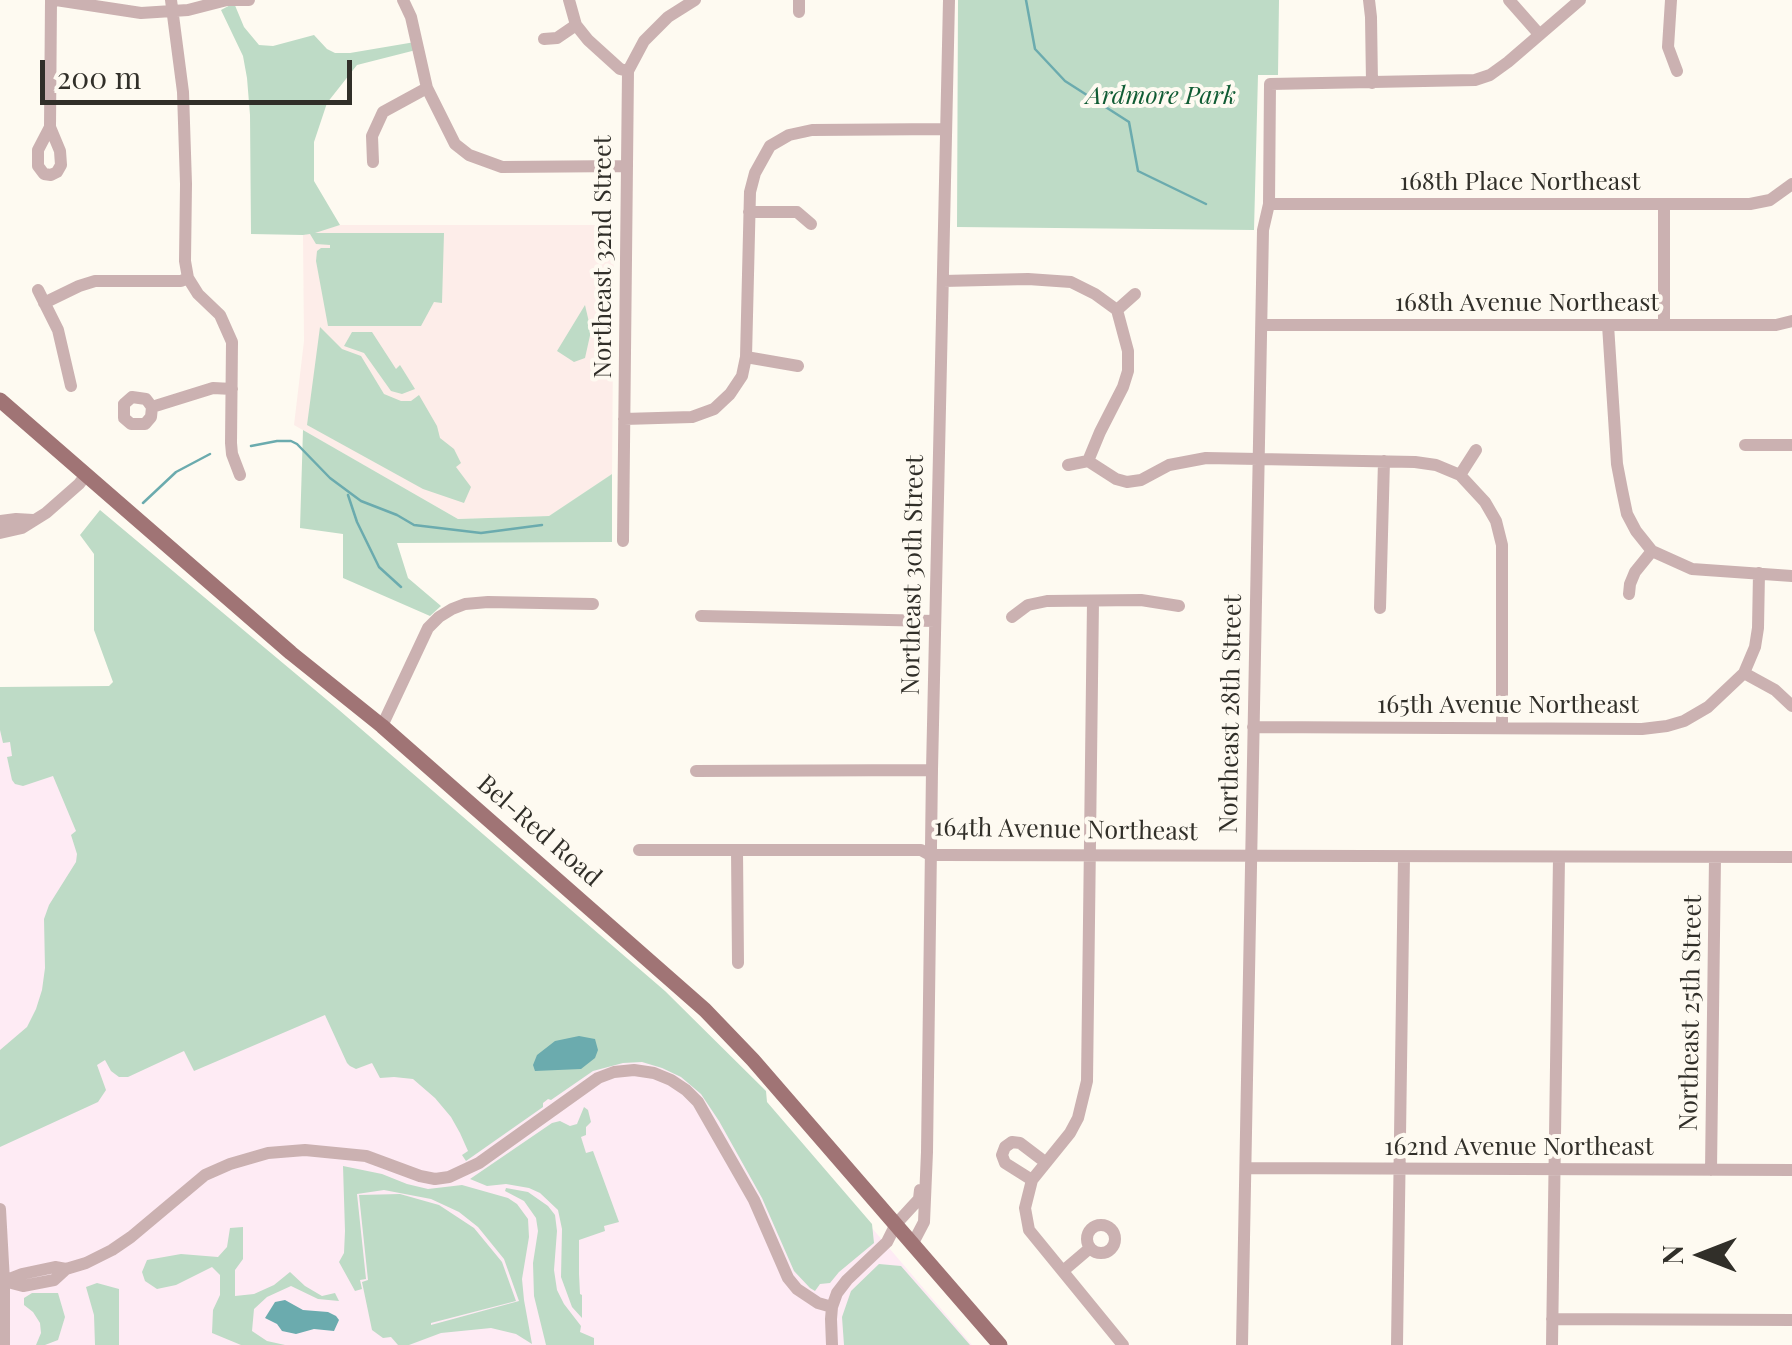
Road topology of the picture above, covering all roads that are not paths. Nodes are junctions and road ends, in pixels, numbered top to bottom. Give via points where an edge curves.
1 (54, 0) edge
2 (227, 0) edge
3 (249, 0) edge
4 (403, 0) edge
5 (570, 0) edge
6 (694, 0) edge
7 (949, 0) edge
8 (1369, 0) edge
9 (1509, 0) edge
10 (1580, 0) edge
11 (1671, 0) edge
12 (171, 6) edge
13 (576, 26) junction
14 (1539, 34) junction
15 (544, 39) dead end
16 (628, 71) junction
17 (1677, 71) dead end
18 (1372, 83) junction
19 (427, 88) junction
20 (50, 127) dead end
21 (946, 129) junction
22 (373, 162) dead end
23 (626, 166) junction
24 (1792, 184) edge
25 (1269, 204) junction
26 (1664, 205) junction
27 (749, 212) junction
28 (811, 224) dead end
29 (188, 278) junction
30 (943, 281) junction
31 (1135, 294) dead end
32 (1116, 310) junction
33 (1792, 321) edge
34 (1262, 325) junction
35 (1664, 325) junction
36 (1608, 326) junction
37 (746, 358) junction
38 (798, 366) dead end
39 (71, 386) dead end
40 (232, 389) junction
41 (0, 400) edge
42 (152, 407) dead end
43 (624, 419) junction
44 (1792, 445) edge
45 (1745, 446) dead end
46 (1476, 450) dead end
47 (1260, 457) junction
48 (1384, 461) junction
49 (1088, 462) junction
50 (1068, 465) dead end
51 (86, 475) junction
52 (1460, 475) junction
53 (240, 476) dead end
54 (34, 520) junction
55 (0, 522) edge
56 (0, 532) edge
57 (623, 541) dead end
58 (1652, 551) junction
59 (1759, 573) junction
60 (1792, 576) edge
61 (1630, 594) dead end
62 (1093, 601) junction
63 (593, 604) dead end
64 (1179, 606) dead end
65 (1380, 608) dead end
66 (701, 616) dead end
67 (1012, 617) dead end
68 (935, 621) junction
69 (1744, 674) junction
70 (1792, 706) edge
71 (382, 726) junction
72 (1254, 727) junction
73 (1502, 728) junction
74 (932, 770) junction
75 (696, 771) dead end
76 (639, 850) dead end
77 (737, 850) junction
78 (930, 855) junction
79 (1250, 855) junction
80 (1089, 856) junction
81 (1404, 856) junction
82 (1559, 856) junction
83 (1715, 857) junction
84 (1792, 857) edge
85 (738, 963) dead end
86 (927, 1152) junction
87 (1045, 1162) junction
88 (1246, 1168) junction
89 (1400, 1169) junction
90 (1555, 1170) junction
91 (1711, 1170) junction
92 (1792, 1170) edge
93 (1032, 1180) junction
94 (0, 1209) edge
95 (896, 1224) junction
96 (912, 1243) junction
97 (1090, 1248) dead end
98 (1062, 1271) junction
99 (4, 1281) junction
100 (832, 1307) junction
101 (1552, 1319) junction
102 (1792, 1320) edge
103 (4, 1345) edge
104 (832, 1345) edge
105 (1000, 1345) edge
106 (1123, 1345) edge
107 (1242, 1345) edge
108 (1397, 1345) edge
109 (1552, 1345) edge

1 - 12 street via 128,12
1 - 20 street
2 - 3 street
2 - 12 street
4 - 19 street
5 - 13 street
6 - 16 street via 644,41
7 - 21 street, Northeast 30th Street
8 - 18 street
9 - 14 street
10 - 14 street
11 - 17 street via 1668,47
12 - 29 street via 183,92
13 - 15 street
13 - 16 street
14 - 18 street via 1476,80
16 - 23 street, Northeast 32nd Street
18 - 25 street, Northeast 28th Street via 1270,84
19 - 22 street via 383,112 372,136
19 - 23 street via 455,144 485,162
21 - 27 street via 812,130 766,142
21 - 30 street, Northeast 30th Street
23 - 43 street, Northeast 32nd Street
24 - 26 street, 168th Place Northeast via 1750,204
25 - 26 street, 168th Place Northeast
25 - 34 street, Northeast 28th Street
26 - 35 street
27 - 28 street via 797,212
27 - 37 street
29 - 39 street via 94,281 41,296 58,330
29 - 40 street via 228,328
30 - 32 street via 1070,282
30 - 68 street, Northeast 30th Street
31 - 32 street
32 - 49 street via 1128,371
33 - 35 street, 168th Avenue Northeast
34 - 36 street, 168th Avenue Northeast
34 - 47 street, Northeast 28th Street
35 - 36 street, 168th Avenue Northeast
36 - 58 street via 1622,490 1627,514
37 - 38 street
37 - 43 street via 742,376 714,408 692,417
40 - 42 street via 213,388
40 - 53 street via 232,454
41 - 51 main road, Bel-Red Road
43 - 57 street, Northeast 32nd Street
44 - 45 street
46 - 52 street
47 - 48 street
47 - 49 street via 1184,461 1127,482
47 - 72 street, Northeast 28th Street
48 - 52 street via 1436,465
48 - 65 street
49 - 50 street
51 - 54 street
51 - 71 main road, Bel-Red Road
52 - 73 street via 1485,502 1502,544
54 - 55 street
54 - 56 street
58 - 59 street via 1692,569
58 - 61 street via 1635,572
59 - 60 street
59 - 69 street via 1758,628
62 - 64 street
62 - 67 street via 1048,601
62 - 80 street
63 - 71 street via 488,602 452,609 428,628
66 - 68 street
68 - 74 street, Northeast 30th Street
69 - 70 street
69 - 73 street, 165th Avenue Northeast via 1708,707 1668,726
71 - 95 main road, Bel-Red Road via 704,1010
72 - 73 street, 165th Avenue Northeast
72 - 79 street, Northeast 28th Street
74 - 75 street
74 - 78 street, Northeast 30th Street
76 - 77 street, 164th Avenue Northeast
77 - 78 street, 164th Avenue Northeast
77 - 85 street
78 - 80 street, 164th Avenue Northeast
78 - 86 street, Northeast 30th Street
79 - 80 street, 164th Avenue Northeast
79 - 81 street, 164th Avenue Northeast
79 - 88 street, Northeast 28th Street
80 - 87 street via 1087,1081 1078,1118
81 - 82 street, 164th Avenue Northeast
81 - 89 street
82 - 83 street, 164th Avenue Northeast
82 - 90 street
83 - 84 street, 164th Avenue Northeast
83 - 91 street, Northeast 25th Street
86 - 95 street, Northeast 30th Street via 919,1199
86 - 96 street, Northeast 30th Street via 924,1222
87 - 93 street
87 - 93 street via 1020,1143 1005,1146 1004,1163
88 - 89 street, 162nd Avenue Northeast
88 - 107 street, Northeast 28th Street
89 - 90 street, 162nd Avenue Northeast
89 - 108 street
90 - 91 street, 162nd Avenue Northeast
90 - 101 street
91 - 92 street, 162nd Avenue Northeast
93 - 98 street via 1025,1208 1029,1230
94 - 99 street
95 - 96 main road, Bel-Red Road
95 - 100 street, Northeast 30th Street
96 - 105 main road, Bel-Red Road
97 - 98 street
98 - 106 street
99 - 100 street via 66,1269 112,1250 205,1175 268,1153 366,1156 435,1179 458,1174 598,1078 634,1070 679,1084 698,1102 754,1200 788,1278 818,1304
99 - 103 street
100 - 104 street
101 - 102 street
101 - 109 street

